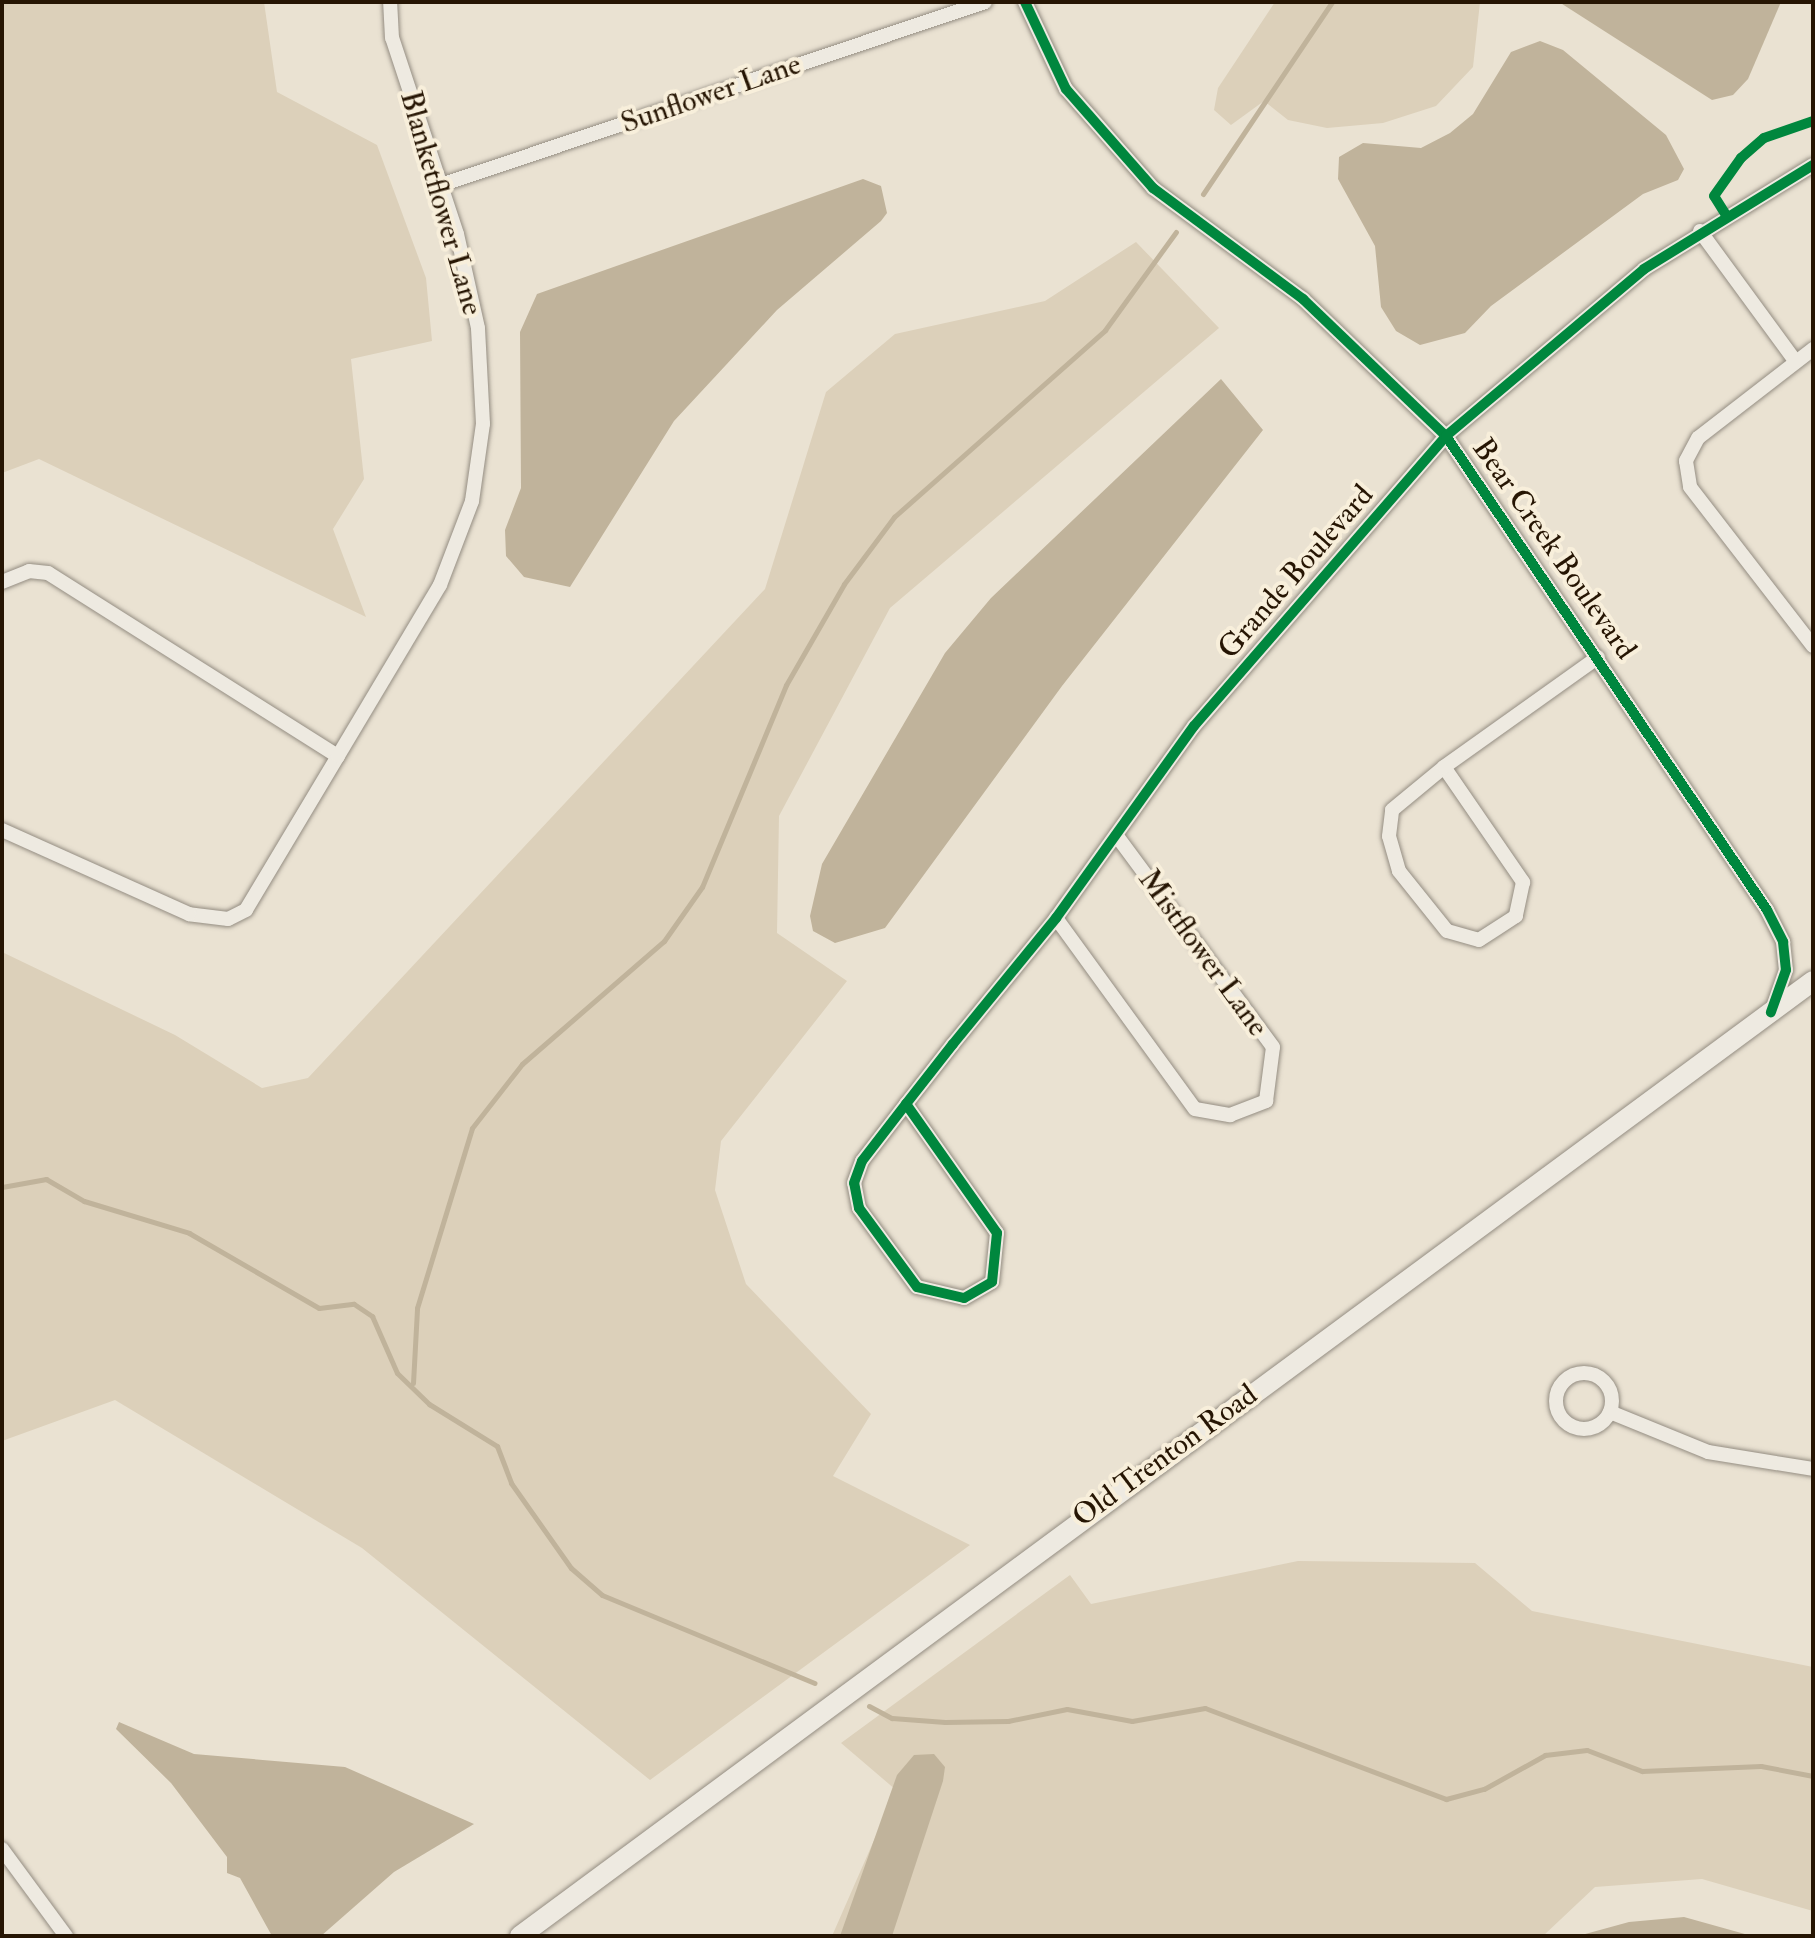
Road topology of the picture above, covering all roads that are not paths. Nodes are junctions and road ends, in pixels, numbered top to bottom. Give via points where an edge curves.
1 (390, 2) edge
2 (985, 2) edge
3 (1025, 2) edge
4 (1813, 165) edge
5 (438, 186) junction
6 (1700, 231) junction
7 (1813, 349) edge
8 (1796, 362) junction
9 (1446, 436) junction
10 (2, 582) edge
11 (1813, 646) edge
12 (1598, 657) junction
13 (338, 756) junction
14 (1444, 767) junction
15 (2, 830) edge
16 (1116, 835) junction
17 (1056, 918) junction
18 (1813, 981) edge
19 (1771, 1012) junction
20 (906, 1104) junction
21 (1610, 1412) dead end
22 (1813, 1469) edge
23 (2, 1849) edge
24 (546, 1916) junction
25 (66, 1936) edge
26 (520, 1936) edge
27 (530, 1936) edge

1 - 5 street, Blanketflower Lane via 386,16
2 - 5 street, Sunflower Lane
3 - 9 street, Bear Creek Boulevard via 1066,89 1153,188 1303,299
4 - 6 street, Grande Boulevard
5 - 13 street, Blanketflower Lane via 478,328 483,424 472,501 440,585
6 - 8 street
6 - 9 street, Grande Boulevard via 1588,311
7 - 8 street
8 - 11 street via 1698,438 1686,475
9 - 12 street, Bear Creek Boulevard
9 - 16 street, Grande Boulevard via 1194,726
10 - 13 street via 29,571 48,573
12 - 14 street
12 - 19 street, Bear Creek Boulevard via 1783,942 1786,970
13 - 15 street, Blanketflower Lane via 246,910 228,919 189,914
14 - 14 street via 1392,810 1392,851 1447,931 1479,940 1516,916 1523,882
16 - 17 street, Grande Boulevard
16 - 17 street, Mistflower Lane via 1273,1047 1266,1101 1230,1115 1195,1109
17 - 20 street, Grande Boulevard
18 - 19 main road, Old Trenton Road
19 - 24 main road, Old Trenton Road
20 - 20 street, Grande Boulevard via 862,1161 856,1199 917,1287 964,1298 992,1282 997,1233
21 - 22 street via 1708,1452
23 - 25 street
24 - 26 main road, Old Trenton Road
24 - 27 street

